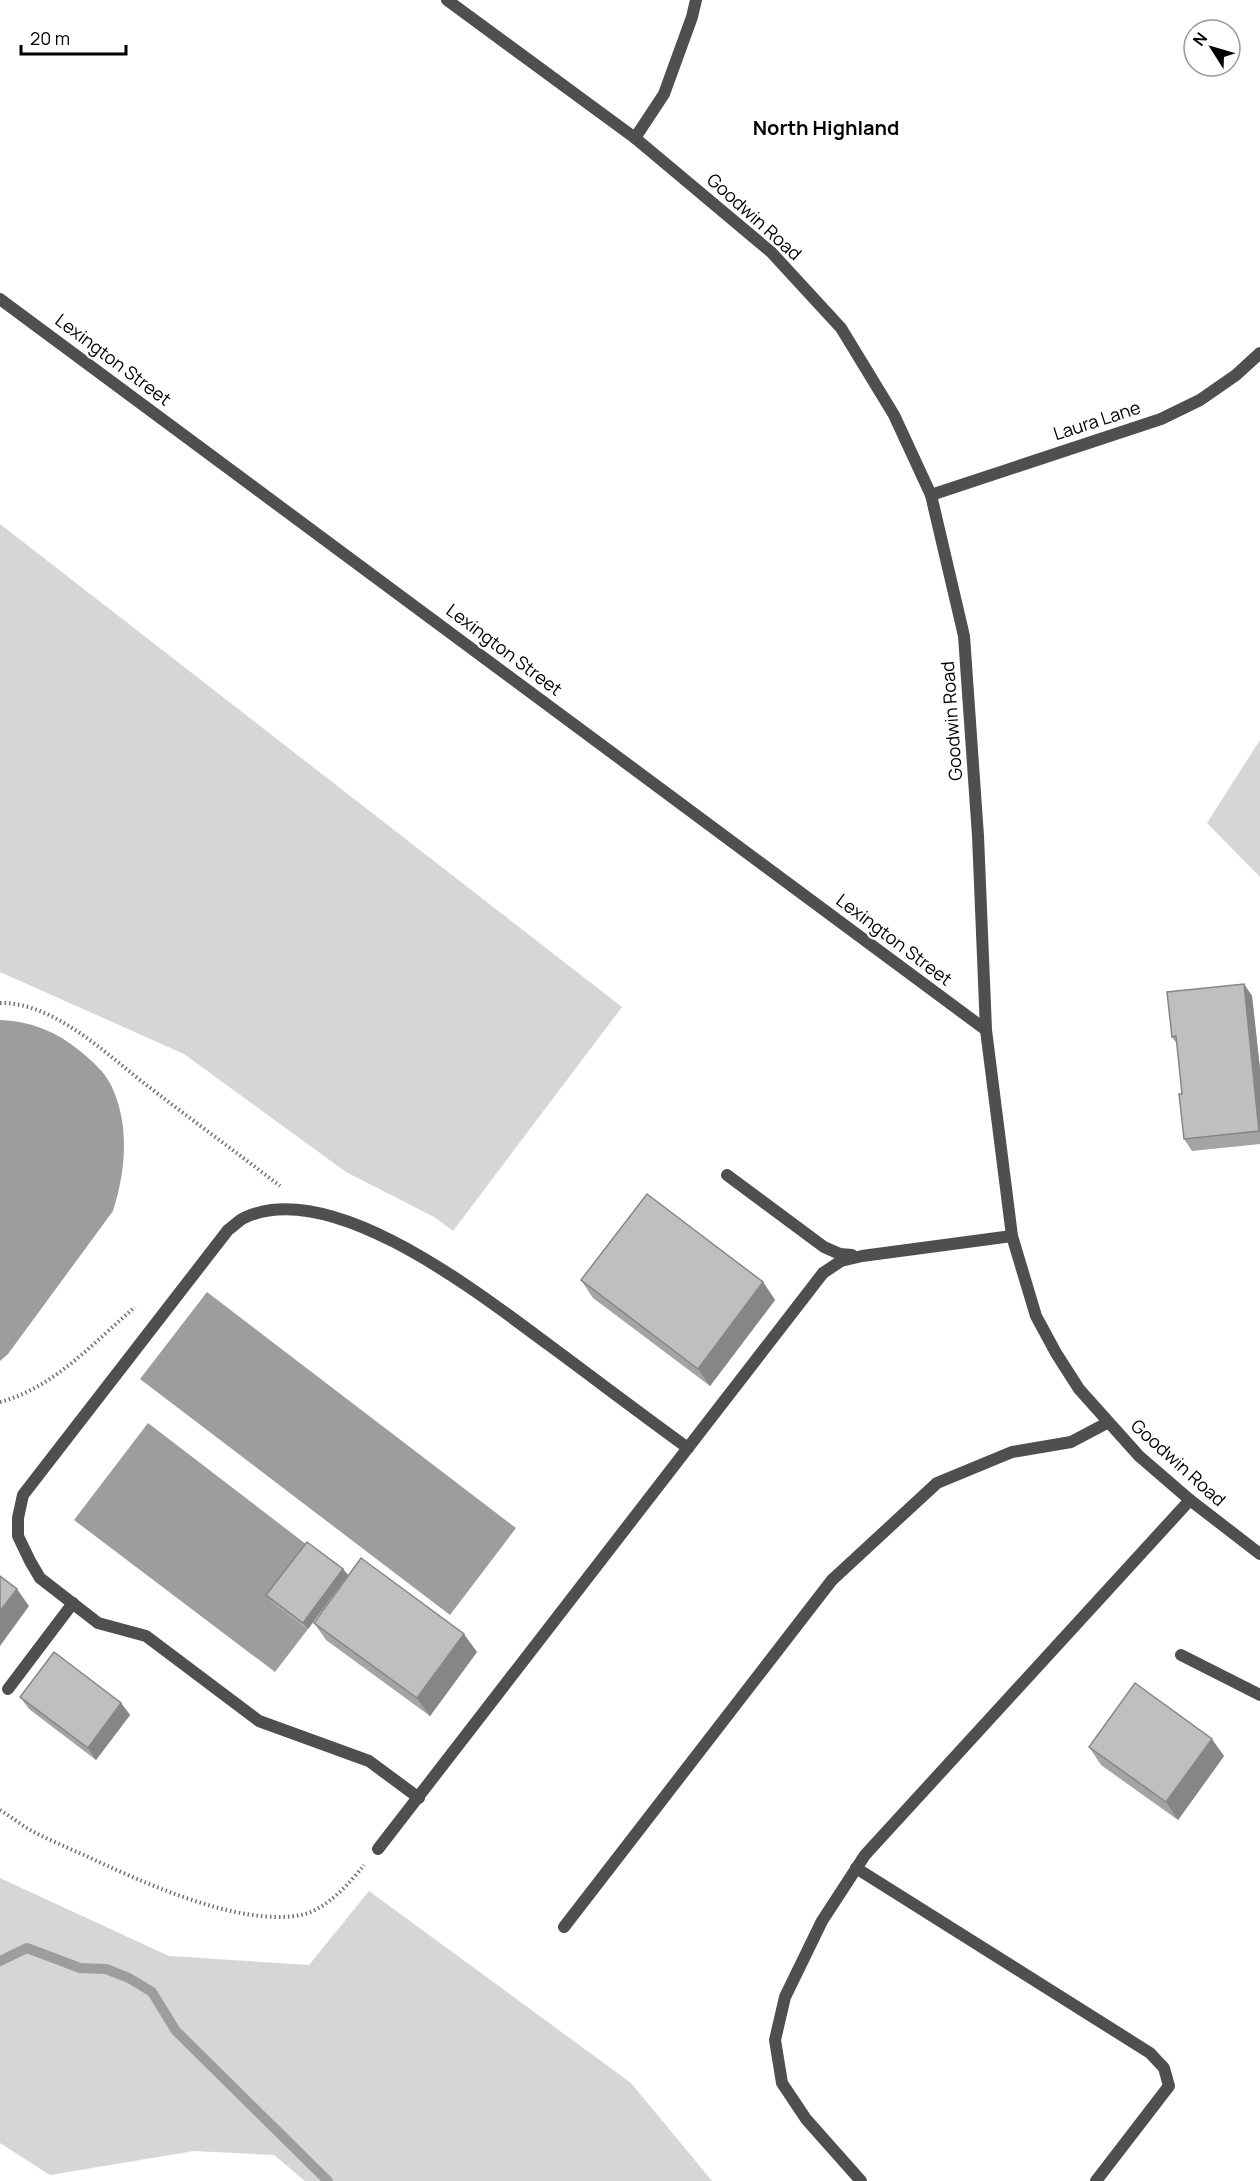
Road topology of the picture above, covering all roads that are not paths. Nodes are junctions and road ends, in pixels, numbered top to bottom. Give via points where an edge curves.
1 (447, 0) edge
2 (696, 0) edge
3 (635, 138) junction
4 (0, 299) edge
5 (1260, 353) edge
6 (931, 495) junction
7 (986, 1030) junction
8 (726, 1175) dead end
9 (1012, 1236) junction
10 (862, 1256) junction
11 (1107, 1423) junction
12 (688, 1448) junction
13 (1190, 1500) junction
14 (1260, 1554) edge
15 (74, 1603) junction
16 (1181, 1655) dead end
17 (8, 1689) dead end
18 (1260, 1695) edge
19 (418, 1798) junction
20 (378, 1849) road end
21 (856, 1868) junction
22 (564, 1927) dead end
23 (861, 2181) edge
24 (1096, 2181) edge

1 - 3 street, Goodwin Road
2 - 3 street via 664,94
3 - 6 street, Goodwin Road via 771,252 841,328 894,415
4 - 7 street, Lexington Street
5 - 6 street, Laura Lane via 1200,400 1161,419
6 - 7 street, Goodwin Road via 964,636
7 - 9 street, Goodwin Road
8 - 10 street via 824,1247 840,1254
9 - 10 street
9 - 11 street, Goodwin Road via 1036,1316 1079,1389
10 - 12 street via 841,1261 817,1280
11 - 13 street, Goodwin Road
11 - 22 street via 1071,1442 1012,1452 937,1483 850,1563 832,1580
12 - 15 street via 419,1254 350,1222 312,1212 271,1209 245,1217 228,1230 23,1495 18,1536 40,1578
12 - 19 street
13 - 14 street, Goodwin Road
13 - 21 street
15 - 17 street
15 - 19 street via 98,1623 146,1636 259,1721 369,1761
16 - 18 street
19 - 20 street
21 - 23 street via 822,1921 785,1997 775,2040 782,2083 806,2119
21 - 24 street via 1150,2053 1164,2068 1169,2086

